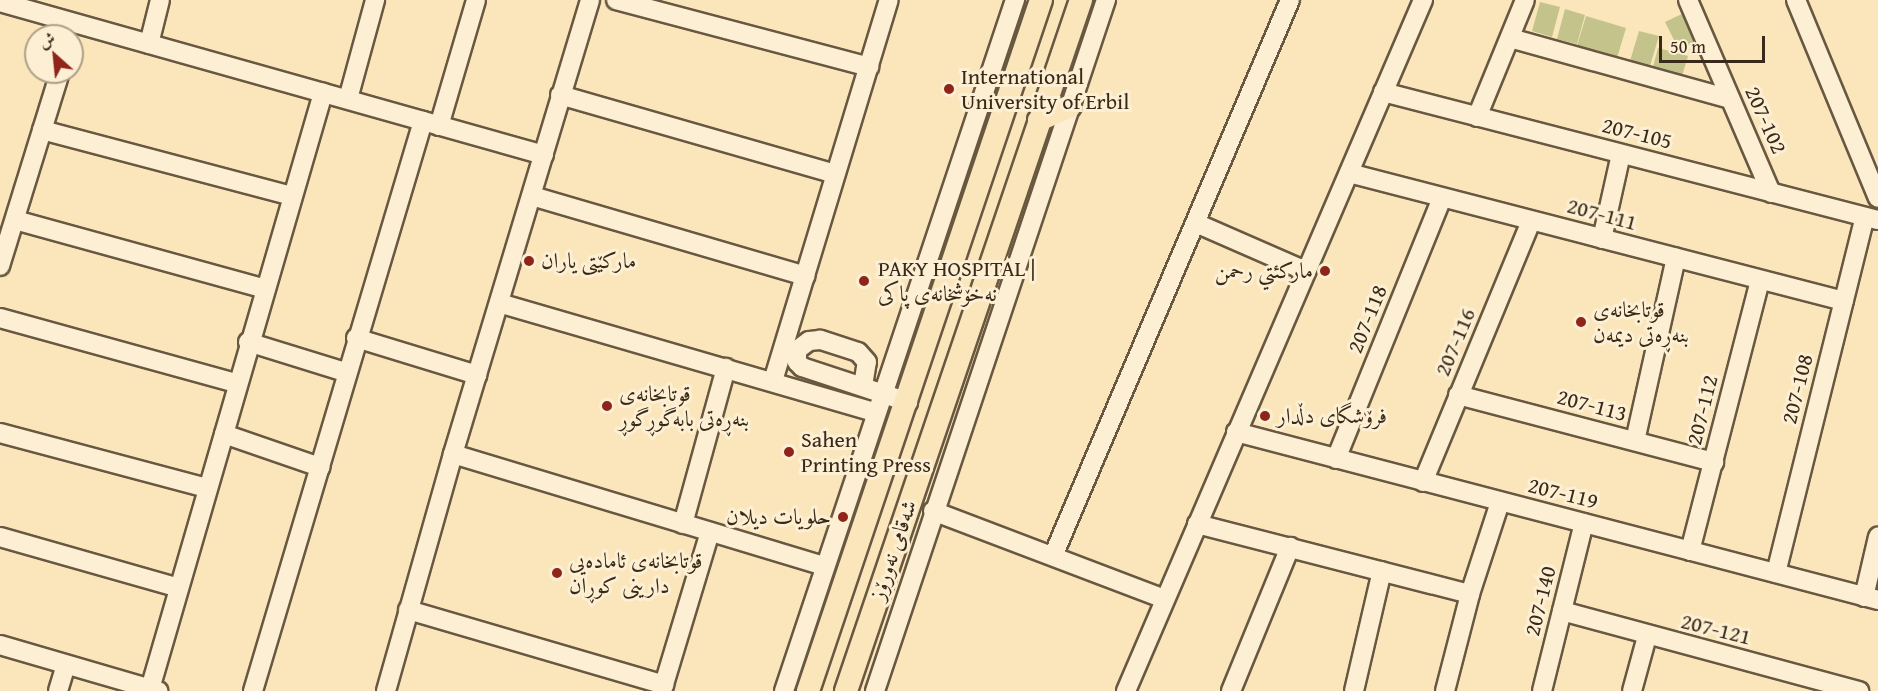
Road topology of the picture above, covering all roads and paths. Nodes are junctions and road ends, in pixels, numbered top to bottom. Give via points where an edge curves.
1 (160, 0) edge
2 (375, 0) edge
3 (476, 0) edge
4 (590, 0) edge
5 (616, 0) edge
6 (889, 0) edge
7 (1015, 0) edge
8 (1041, 0) edge
9 (1081, 0) edge
10 (1106, 0) edge
11 (1290, 0) edge
12 (1423, 0) edge
13 (1525, 0) edge
14 (1688, 0) edge
15 (1796, 0) edge
16 (0, 2) edge
17 (53, 8) edge
18 (68, 24) edge
19 (84, 31) edge
20 (1510, 39) junction
21 (148, 44) junction
22 (869, 67) junction
23 (56, 84) edge
24 (323, 93) junction
25 (1383, 93) junction
26 (560, 94) junction
27 (348, 99) junction
28 (1730, 99) junction
29 (1070, 106) junction
30 (1478, 117) junction
31 (1039, 120) junction
32 (431, 123) junction
33 (42, 130) junction
34 (1621, 154) junction
35 (544, 155) junction
36 (1348, 173) junction
37 (834, 174) junction
38 (983, 177) junction
39 (1013, 192) junction
40 (1771, 193) junction
41 (291, 196) junction
42 (532, 196) junction
43 (1442, 198) junction
44 (1878, 198) edge
45 (972, 207) junction
46 (1004, 217) junction
47 (1871, 219) edge
48 (15, 220) junction
49 (1531, 220) junction
50 (1196, 223) junction
51 (1602, 239) junction
52 (1676, 258) junction
53 (0, 266) edge
54 (1306, 271) junction
55 (806, 276) junction
56 (1760, 280) junction
57 (266, 289) junction
58 (1844, 301) junction
59 (499, 303) junction
60 (0, 318) edge
61 (357, 338) junction
62 (248, 342) junction
63 (726, 368) junction
64 (345, 372) junction
65 (477, 375) junction
66 (773, 381) junction
67 (236, 383) junction
68 (863, 386) dead end
69 (881, 392) junction
70 (1458, 395) junction
71 (908, 402) junction
72 (875, 412) junction
73 (1236, 432) junction
74 (0, 433) edge
75 (224, 434) junction
76 (1635, 441) junction
77 (453, 454) junction
78 (1336, 459) junction
79 (1714, 462) junction
80 (320, 467) junction
81 (1423, 482) junction
82 (207, 488) junction
83 (1500, 502) junction
84 (933, 511) junction
85 (683, 524) junction
86 (1197, 524) junction
87 (1584, 524) junction
88 (711, 532) junction
89 (0, 537) edge
90 (1878, 537) edge
91 (1290, 547) junction
92 (1690, 551) junction
93 (1053, 555) junction
94 (825, 566) junction
95 (1382, 571) junction
96 (1776, 573) junction
97 (179, 588) junction
98 (1470, 594) junction
99 (1165, 599) junction
100 (1871, 599) edge
101 (408, 610) junction
102 (1562, 611) junction
103 (1647, 636) junction
104 (0, 645) edge
105 (66, 665) junction
106 (663, 688) edge
107 (154, 690) edge
108 (58, 691) edge
109 (253, 691) edge
110 (386, 691) edge
111 (784, 691) edge
112 (808, 691) edge
113 (846, 691) edge
114 (875, 691) edge
115 (1126, 691) edge
116 (1231, 691) edge
117 (1354, 691) edge
118 (1445, 691) edge
119 (1542, 691) edge
120 (1632, 691) edge
121 (1859, 691) edge

1 - 21 street
2 - 27 street
3 - 32 street
4 - 26 street
5 - 22 street
6 - 22 street
7 - 69 street
8 - 38 main road, شەقامی نەورۆز
9 - 31 main road, شەقامی نەورۆز
10 - 29 street
11 - 50 street
12 - 25 street
13 - 20 street
14 - 28 street, 207-102
15 - 44 street
16 - 17 street
17 - 18 street
19 - 21 street
20 - 28 street
20 - 30 street
21 - 24 street
22 - 37 street
23 - 33 street
24 - 27 street
24 - 41 street
25 - 30 street, 207-105
25 - 36 street
26 - 35 street
26 - 37 street
27 - 32 street
28 - 40 street, 207-102
29 - 31 main road
29 - 84 street
30 - 34 street, 207-105
31 - 39 main road, شەقامی نەورۆز
32 - 35 street
32 - 61 street
33 - 41 street
33 - 48 street
34 - 40 street, 207-105
34 - 51 street
35 - 42 street
36 - 43 street, 207-111
36 - 54 street
37 - 55 street
38 - 39 main road via 992,187
38 - 45 main road, شەقامی نەورۆز
39 - 46 main road, شەقامی نەورۆز
40 - 47 street, 207-105
41 - 57 street
42 - 55 street
42 - 59 street
43 - 49 street, 207-111
43 - 78 street, 207-118
45 - 46 main road via 990,207
45 - 71 main road, شەقامی نەورۆز
46 - 113 main road, شەقامی نەورۆز
47 - 58 street, 207-108
48 - 53 street
48 - 57 street
49 - 51 street, 207-111
49 - 70 street, 207-116
50 - 54 street
50 - 93 street
51 - 52 street, 207-111
52 - 56 street, 207-111
52 - 76 street
54 - 73 street
55 - 66 street
56 - 58 street, 207-111
56 - 79 street, 207-112
57 - 62 street
58 - 96 street, 207-108
59 - 63 street
59 - 65 street
60 - 67 street
61 - 64 street
61 - 65 street
62 - 64 street
62 - 67 street
63 - 66 street
63 - 85 street
64 - 80 street
65 - 77 street
66 - 72 street
67 - 75 street
68 - 69 street
69 - 71 street
69 - 72 street
70 - 76 street, 207-113
70 - 81 street, 207-116
71 - 112 main road, شەقامی نەورۆز
72 - 94 street
73 - 78 street, 207-119
73 - 86 street
74 - 82 street
75 - 80 street
75 - 82 street
76 - 79 street, 207-113
77 - 85 street
77 - 101 street
78 - 81 street, 207-119
79 - 92 street, 207-112
80 - 109 street
81 - 83 street, 207-119
82 - 97 street
83 - 87 street, 207-119
83 - 98 street
84 - 93 street
84 - 114 street
85 - 88 street
86 - 91 street
86 - 99 street
87 - 92 street, 207-119
87 - 102 street, 207-140
88 - 94 street
88 - 106 street
89 - 97 street
90 - 100 street
91 - 95 street
91 - 116 street
92 - 96 street, 207-119
93 - 99 street
94 - 111 street
95 - 98 street
95 - 117 street
96 - 100 street, 207-119
97 - 107 street
98 - 118 street
99 - 115 street
101 - 106 street
101 - 110 street
102 - 103 street, 207-121
102 - 119 street, 207-140
103 - 120 street
103 - 121 street, 207-121
104 - 105 street
105 - 107 street
105 - 108 street

